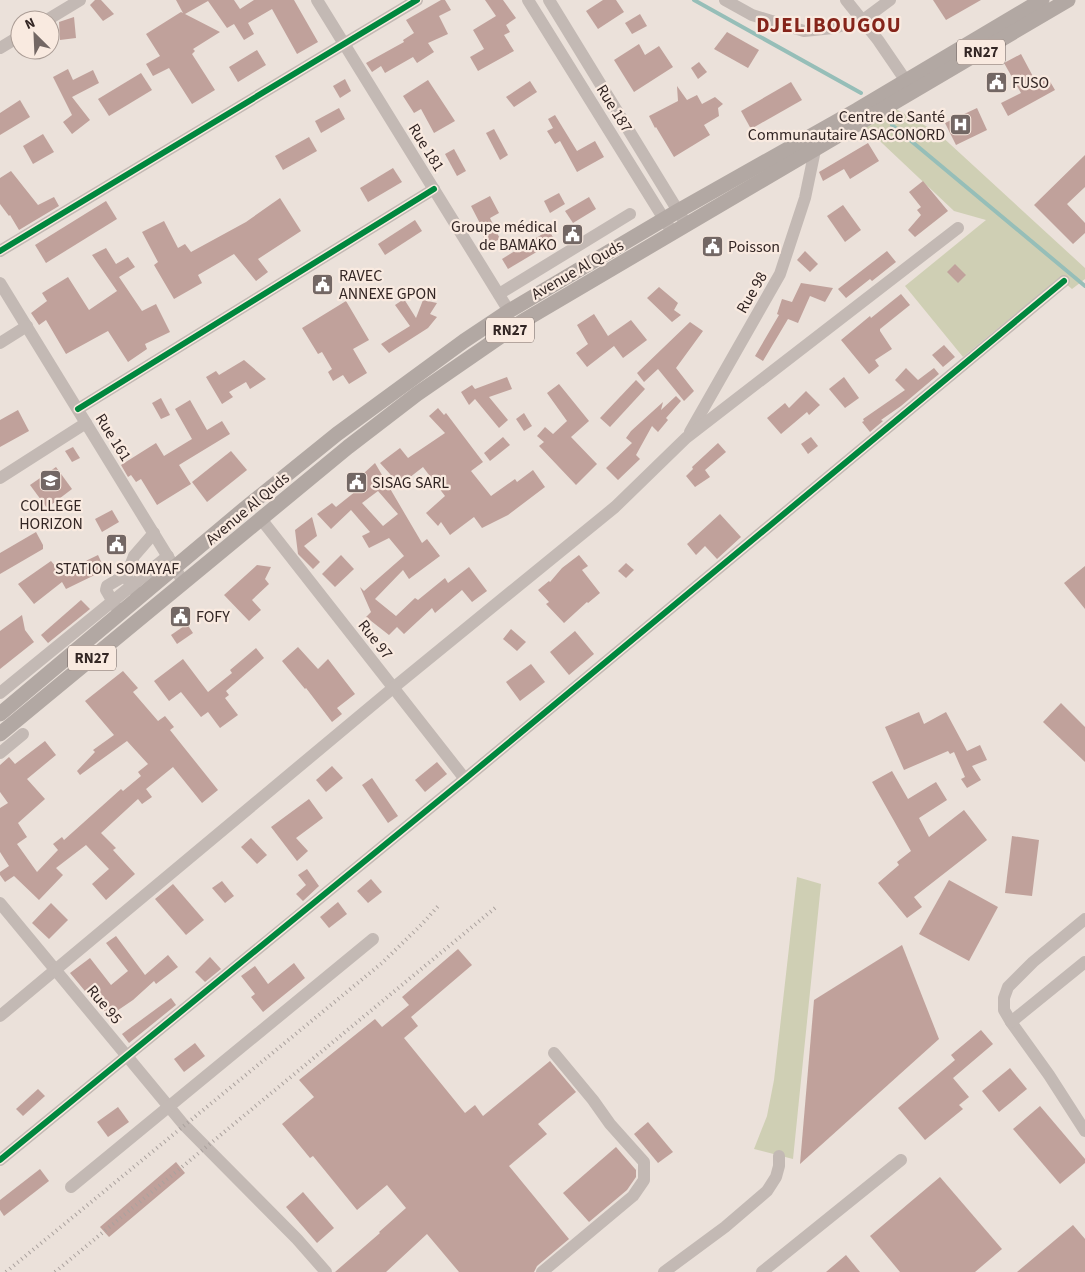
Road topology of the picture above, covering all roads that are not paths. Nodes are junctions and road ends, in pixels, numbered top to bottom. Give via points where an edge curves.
1 (80, 0) edge
2 (317, 0) edge
3 (417, 0) edge
4 (528, 0) edge
5 (549, 0) edge
6 (725, 0) edge
7 (846, 0) edge
8 (890, 0) edge
9 (1042, 0) edge
10 (1068, 0) edge
11 (60, 12) edge
12 (863, 20) junction
13 (344, 44) junction
14 (906, 81) junction
15 (889, 99) junction
16 (862, 115) junction
17 (815, 150) junction
18 (434, 189) junction
19 (678, 211) junction
20 (630, 214) dead end
21 (664, 219) junction
22 (687, 225) junction
23 (958, 228) dead end
24 (673, 234) junction
25 (0, 251) edge
26 (1064, 281) dead end
27 (0, 282) edge
28 (499, 294) junction
29 (509, 311) junction
30 (27, 326) junction
31 (0, 343) edge
32 (78, 409) junction
33 (86, 423) junction
34 (686, 438) junction
35 (0, 478) edge
36 (261, 519) junction
37 (154, 533) junction
38 (171, 562) junction
39 (184, 583) junction
40 (132, 587) junction
41 (117, 607) junction
42 (2, 688) edge
43 (393, 688) junction
44 (15, 701) junction
45 (0, 714) edge
46 (0, 734) edge
47 (23, 734) dead end
48 (0, 753) edge
49 (465, 779) junction
50 (0, 903) edge
51 (1085, 919) edge
52 (373, 939) dead end
53 (1085, 962) edge
54 (55, 970) junction
55 (0, 1016) edge
56 (1011, 1022) junction
57 (554, 1053) dead end
58 (127, 1056) junction
59 (170, 1107) junction
60 (1085, 1131) edge
61 (779, 1156) dead end
62 (0, 1160) edge
63 (902, 1160) dead end
64 (71, 1187) dead end
65 (326, 1272) edge
66 (542, 1272) edge
67 (664, 1272) edge
68 (762, 1272) edge

1 - 11 street
2 - 13 street, Rue 181
3 - 13 street
4 - 21 street, Rue 187
5 - 19 street, Rue 187
6 - 12 street via 752,15 804,31
7 - 12 street
8 - 12 street
9 - 14 main road, Avenue Al Quds / RN27
10 - 15 main road, Avenue Al Quds / RN27
12 - 14 street
13 - 18 street, Rue 181
13 - 25 street
14 - 15 main road, Avenue Al Quds / RN27
15 - 16 main road, Avenue Al Quds / RN27
16 - 17 main road, Avenue Al Quds / RN27
16 - 19 main road, Avenue Al Quds / RN27
17 - 22 main road, Avenue Al Quds / RN27
17 - 34 street, Rue 98 via 805,198 780,274
18 - 28 street, Rue 181
18 - 32 street
19 - 21 main road, Avenue Al Quds / RN27
19 - 22 street, Rue 187
20 - 28 street
21 - 24 street, Rue 187
21 - 29 main road, Avenue Al Quds / RN27
22 - 24 main road, Avenue Al Quds / RN27
23 - 34 street
24 - 36 main road, Avenue Al Quds / RN27 via 523,321 416,394
26 - 49 street
27 - 30 street, Rue 161
28 - 29 street, Rue 181
29 - 38 main road, Avenue Al Quds / RN27 via 414,377
30 - 31 street
30 - 32 street, Rue 161
32 - 33 street, Rue 161
33 - 35 street
33 - 37 street, Rue 161
34 - 43 street via 615,507
36 - 39 main road, Avenue Al Quds / RN27
36 - 43 street, Rue 97
37 - 38 street, Rue 161
37 - 40 street via 134,556
38 - 39 street, Rue 161
38 - 40 main road, Avenue Al Quds / RN27
39 - 46 main road, Avenue Al Quds / RN27
40 - 41 main road, Avenue Al Quds / RN27
40 - 41 street via 124,576 107,586 106,590
41 - 42 street, Avenue Al Quds
41 - 44 main road, Avenue Al Quds / RN27
42 - 44 street
43 - 49 street, Rue 97
43 - 54 street
44 - 45 main road, Avenue Al Quds / RN27
47 - 48 street
49 - 58 street
50 - 54 street, Rue 95
51 - 56 street via 1008,987 1004,1010
52 - 59 street
53 - 56 street
54 - 55 street
54 - 58 street, Rue 95
56 - 60 street
57 - 66 street via 644,1162 644,1180 633,1196
58 - 59 street, Rue 95
58 - 62 street
59 - 64 street
59 - 65 street, Rue 95
61 - 67 street via 776,1177 767,1191
63 - 68 street

